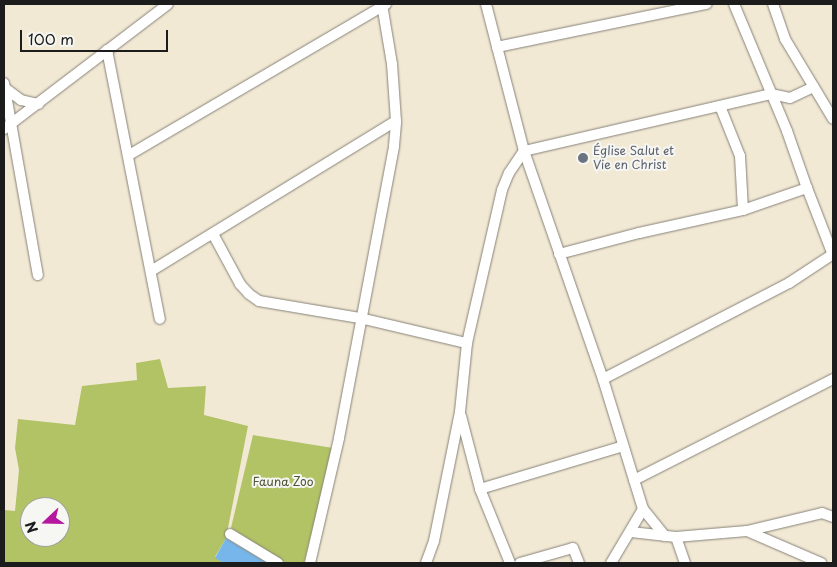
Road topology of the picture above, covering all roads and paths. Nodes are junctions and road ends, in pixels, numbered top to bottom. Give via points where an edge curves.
1 (168, 4) edge
2 (383, 4) edge
3 (486, 4) edge
4 (707, 4) edge
5 (734, 4) edge
6 (773, 4) edge
7 (690, 5) edge
8 (497, 46) junction
9 (106, 50) junction
10 (4, 85) edge
11 (814, 87) junction
12 (771, 94) junction
13 (39, 104) junction
14 (720, 106) junction
15 (833, 119) edge
16 (396, 121) junction
17 (8, 127) edge
18 (524, 152) junction
19 (129, 155) junction
20 (807, 188) junction
21 (743, 210) junction
22 (213, 234) junction
23 (558, 254) junction
24 (833, 255) edge
25 (151, 271) junction
26 (38, 275) dead end
27 (360, 318) junction
28 (160, 319) dead end
29 (466, 343) junction
30 (603, 379) junction
31 (833, 379) edge
32 (460, 412) junction
33 (623, 446) junction
34 (634, 480) junction
35 (480, 489) junction
36 (643, 508) junction
37 (833, 517) edge
38 (747, 531) junction
39 (632, 532) junction
40 (230, 534) dead end
41 (665, 536) junction
42 (676, 537) junction
43 (278, 563) edge
44 (310, 563) edge
45 (426, 563) edge
46 (510, 563) edge
47 (520, 563) edge
48 (579, 563) edge
49 (611, 563) edge
50 (685, 563) edge
51 (821, 563) edge

1 - 9 street
2 - 16 street
2 - 19 street
3 - 8 street
4 - 7 street
5 - 12 street
6 - 11 street via 785,38
7 - 8 street
8 - 18 street
9 - 13 street
9 - 19 street
10 - 13 street via 21,100
10 - 17 street
11 - 12 street via 790,98
11 - 15 street
12 - 14 street
12 - 20 street
13 - 17 street
14 - 18 street
14 - 21 street via 740,156
16 - 22 street
16 - 27 street via 391,171
17 - 26 street
18 - 23 street
18 - 29 street via 502,190
19 - 25 street
20 - 21 street
20 - 24 street
21 - 23 street
22 - 25 street
22 - 27 street via 240,284 259,301
23 - 30 street
24 - 30 street via 789,283
25 - 28 street
27 - 29 street
27 - 44 street via 336,454
29 - 32 street
30 - 33 street
31 - 34 street
32 - 35 street
32 - 45 street via 434,541
33 - 34 street
33 - 35 street
34 - 36 street
35 - 46 street
36 - 39 street
36 - 41 street
37 - 38 street via 822,513
38 - 42 street
38 - 51 street
39 - 41 street
39 - 49 street
40 - 43 street
41 - 42 street
42 - 50 street
47 - 48 street via 573,548

